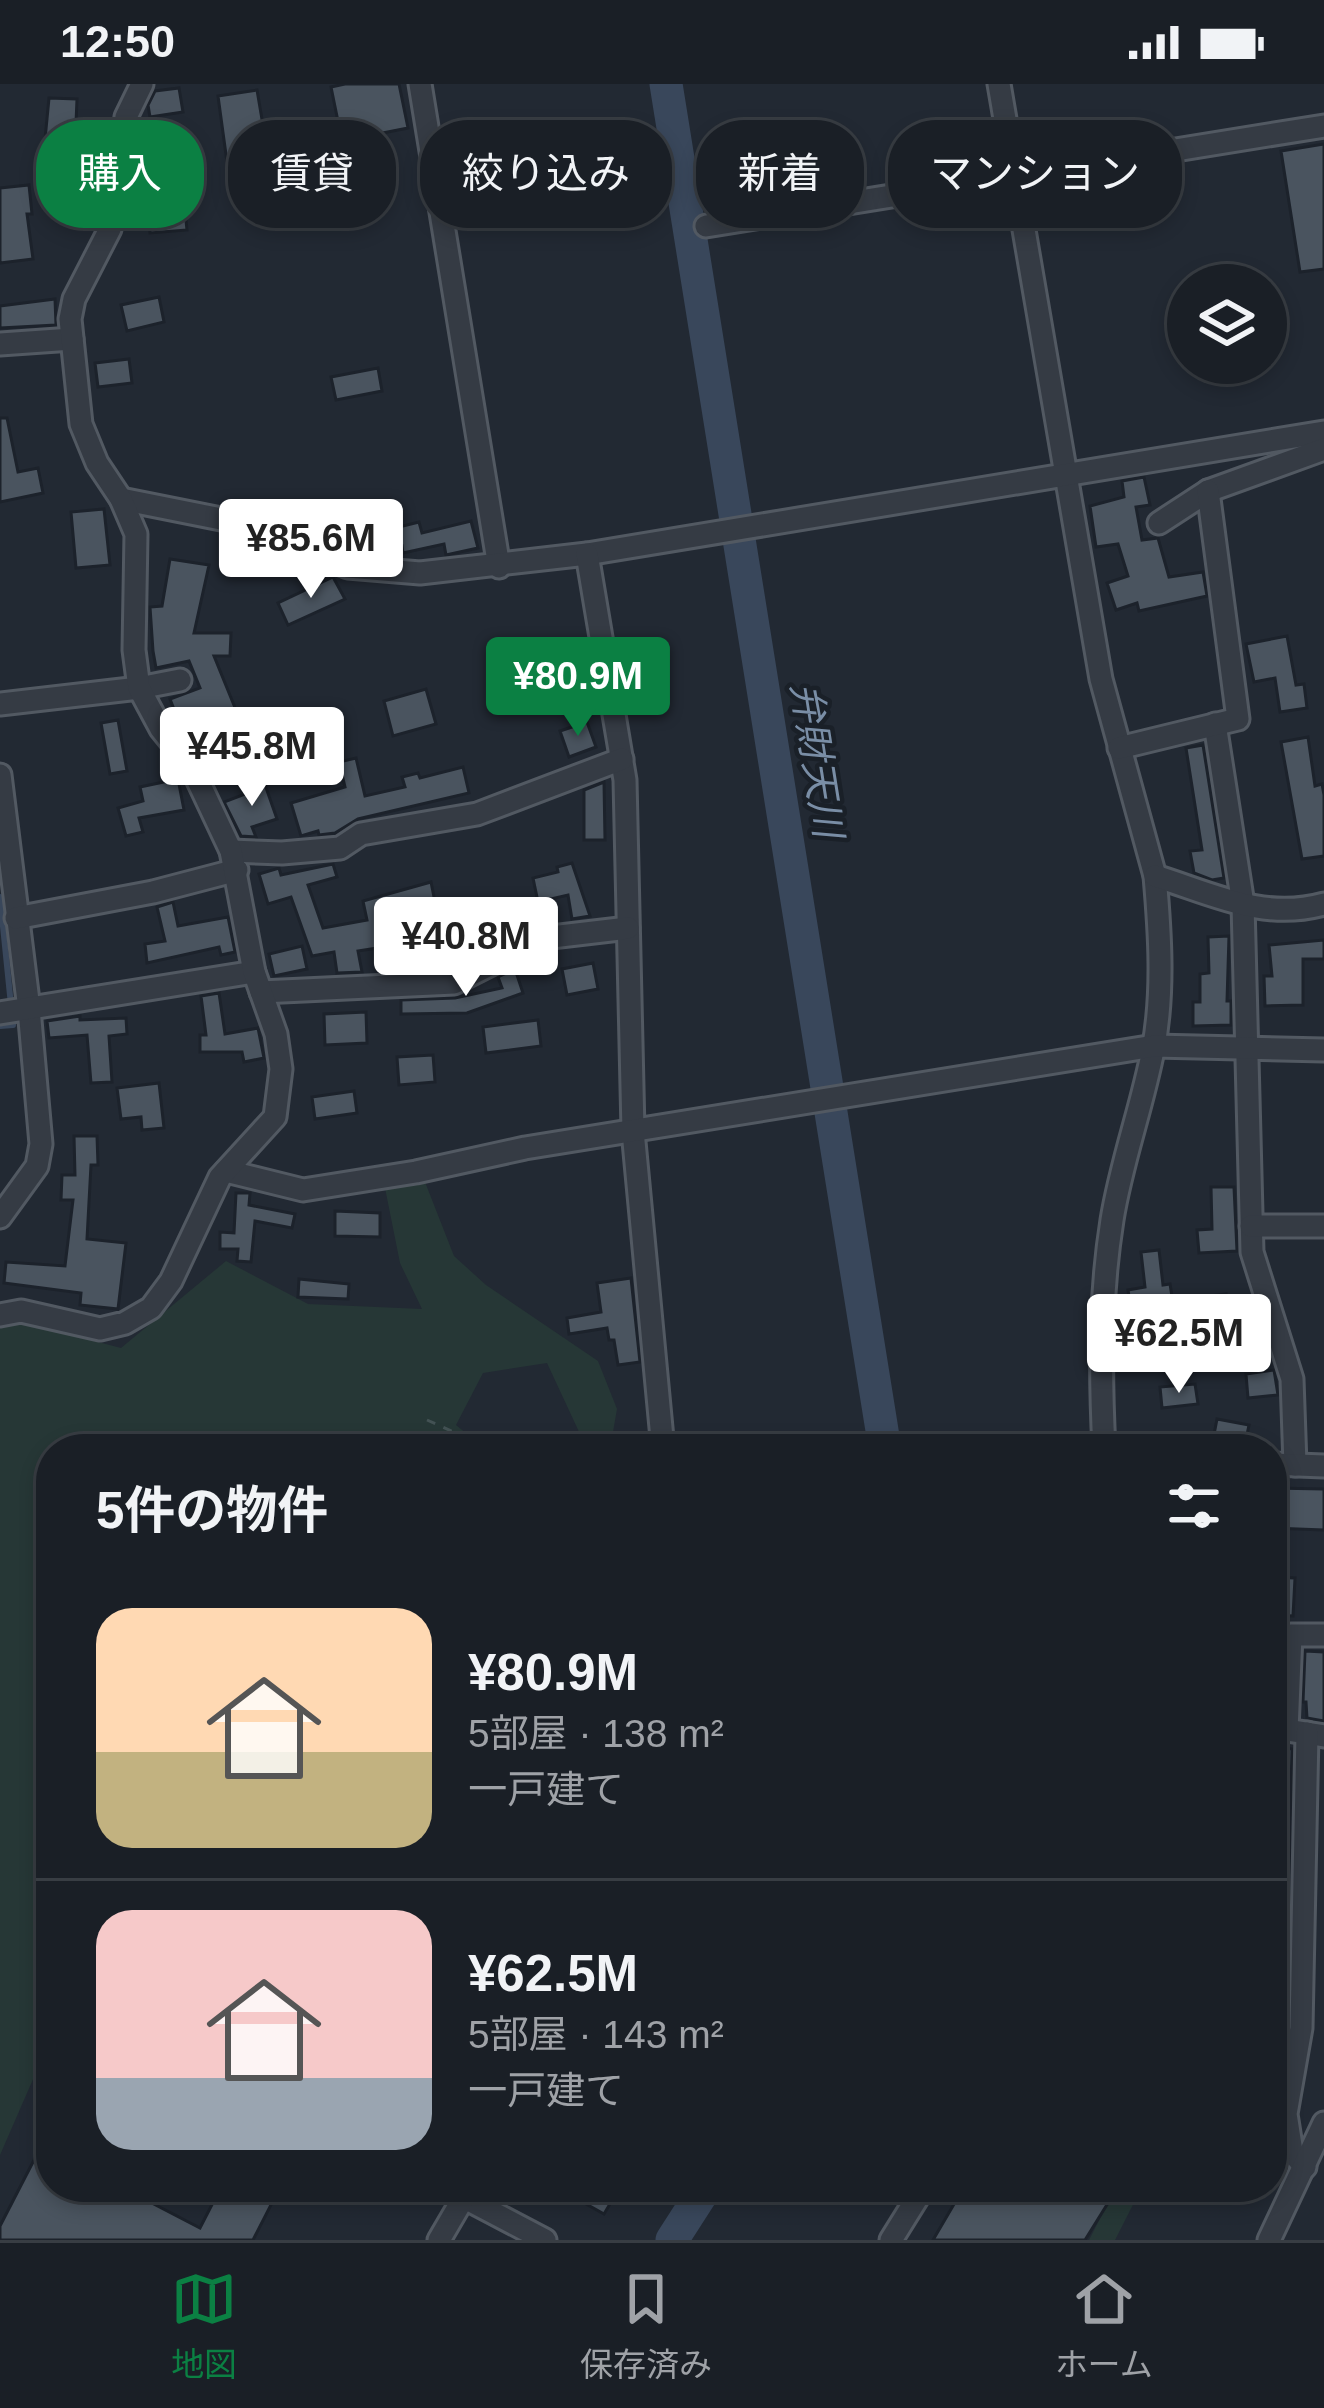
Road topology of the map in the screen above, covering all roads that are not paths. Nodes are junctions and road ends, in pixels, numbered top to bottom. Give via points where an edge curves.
1 (142, 84) edge
2 (420, 84) edge
3 (999, 84) edge
4 (1005, 120) edge
5 (1324, 126) edge
6 (1182, 149) edge
7 (1023, 228) edge
8 (72, 339) junction
9 (0, 344) edge
10 (1324, 432) edge
11 (1324, 449) edge
12 (1067, 474) junction
13 (1208, 491) junction
14 (122, 499) junction
15 (1159, 523) dead end
16 (587, 554) junction
17 (499, 567) junction
18 (180, 680) dead end
19 (139, 688) junction
20 (0, 704) edge
21 (1215, 724) junction
22 (1119, 748) junction
23 (622, 759) junction
24 (0, 775) edge
25 (234, 861) junction
26 (1155, 876) junction
27 (1244, 904) junction
28 (1324, 904) edge
29 (16, 918) junction
30 (628, 928) junction
31 (257, 982) junction
32 (29, 1009) junction
33 (0, 1012) edge
34 (1154, 1046) junction
35 (1248, 1048) junction
36 (1324, 1050) edge
37 (633, 1132) junction
38 (226, 1171) junction
39 (0, 1217) edge
40 (1251, 1226) junction
41 (1324, 1226) edge
42 (0, 1315) edge
43 (662, 1434) edge
44 (1104, 1434) edge
45 (1286, 1434) edge
46 (1287, 1464) edge
47 (1324, 1466) edge
48 (1324, 1635) edge
49 (1316, 1735) edge
50 (1287, 2108) edge
51 (1287, 2120) edge
52 (1324, 2122) edge
53 (1305, 2167) junction
54 (461, 2202) edge
55 (483, 2202) edge
56 (915, 2202) edge
57 (439, 2240) edge
58 (544, 2240) edge
59 (891, 2240) edge
60 (1269, 2240) edge

1 - 8 street via 126,117 110,229 74,299
2 - 17 street
3 - 4 street
5 - 6 street
7 - 12 street
8 - 9 street
8 - 14 street via 81,424
10 - 12 street
11 - 13 street
12 - 16 street
12 - 22 street
13 - 15 street
13 - 21 street via 1238,719
14 - 17 street via 236,522 348,567
14 - 19 street via 136,534
16 - 17 street
16 - 23 street
18 - 19 street
19 - 20 street
19 - 25 street via 191,766
21 - 22 street
21 - 27 street
22 - 26 street
23 - 25 street via 477,814 362,834 340,848
23 - 30 street
24 - 29 street
25 - 29 street via 153,892
25 - 31 street
26 - 27 street
26 - 34 street
27 - 28 street via 1293,913
27 - 35 street
29 - 32 street
30 - 31 street via 543,938 454,983
30 - 37 street
31 - 32 street
31 - 38 street via 281,1070 274,1118
32 - 33 street
32 - 39 street via 41,1144 37,1166
34 - 35 street
34 - 37 street
34 - 44 street via 1102,1291
35 - 36 street
35 - 40 street
37 - 38 street via 303,1190
37 - 43 street
38 - 42 street via 151,1308 100,1329 21,1311
40 - 41 street
40 - 45 street via 1259,1285 1292,1379
46 - 47 street
48 - 49 street via 1291,1635 1287,1730
49 - 50 street via 1301,2028
51 - 53 street via 1292,2152
52 - 53 street
53 - 60 street
54 - 57 street
55 - 58 street
56 - 59 street

